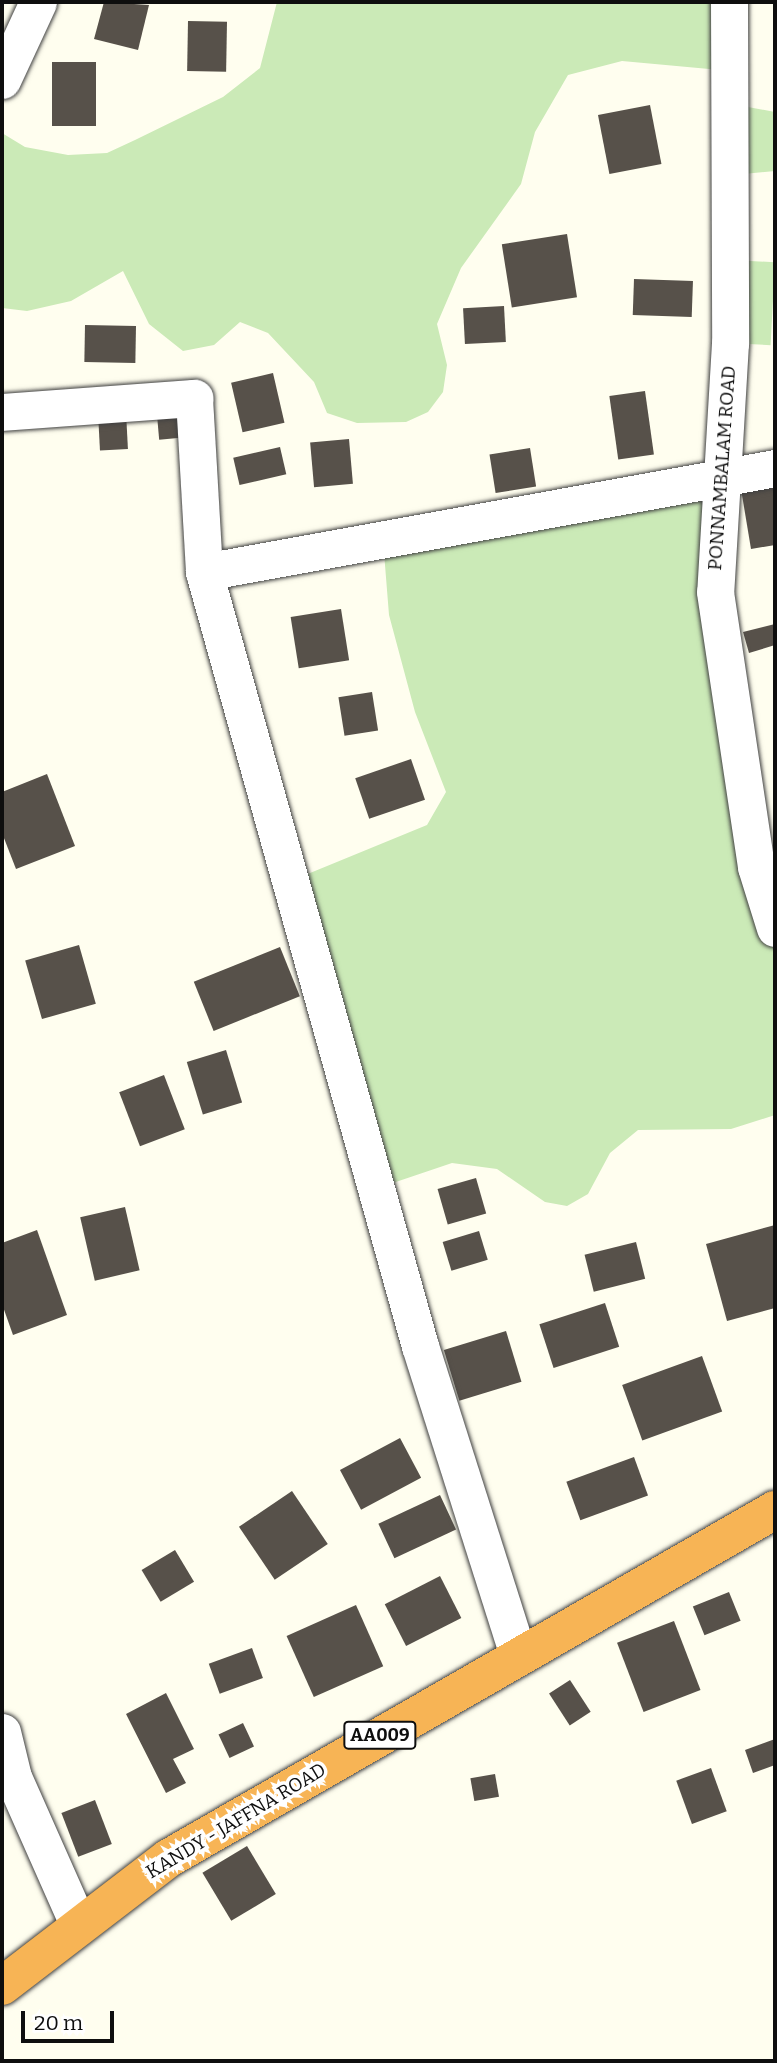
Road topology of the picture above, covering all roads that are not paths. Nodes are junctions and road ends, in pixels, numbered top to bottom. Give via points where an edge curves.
1 (38, 2) edge
2 (729, 2) edge
3 (2, 80) edge
4 (2, 412) edge
5 (775, 468) edge
6 (721, 478) junction
7 (204, 572) junction
8 (775, 928) edge
9 (775, 1510) edge
10 (519, 1655) junction
11 (2, 1732) edge
12 (78, 1924) junction
13 (2, 1986) edge

1 - 3 street
2 - 6 street, PONNAMBALAM ROAD via 733,175
4 - 7 street via 194,398
5 - 6 street
6 - 7 street
6 - 8 street, PONNAMBALAM ROAD via 715,592 756,867
7 - 10 street via 420,1346
9 - 10 highway, KANDY - JAFFNA ROAD / AA009
10 - 12 highway, KANDY - JAFFNA ROAD / AA009 via 169,1858
11 - 12 street via 13,1777
12 - 13 highway, KANDY - JAFFNA ROAD / AA009

